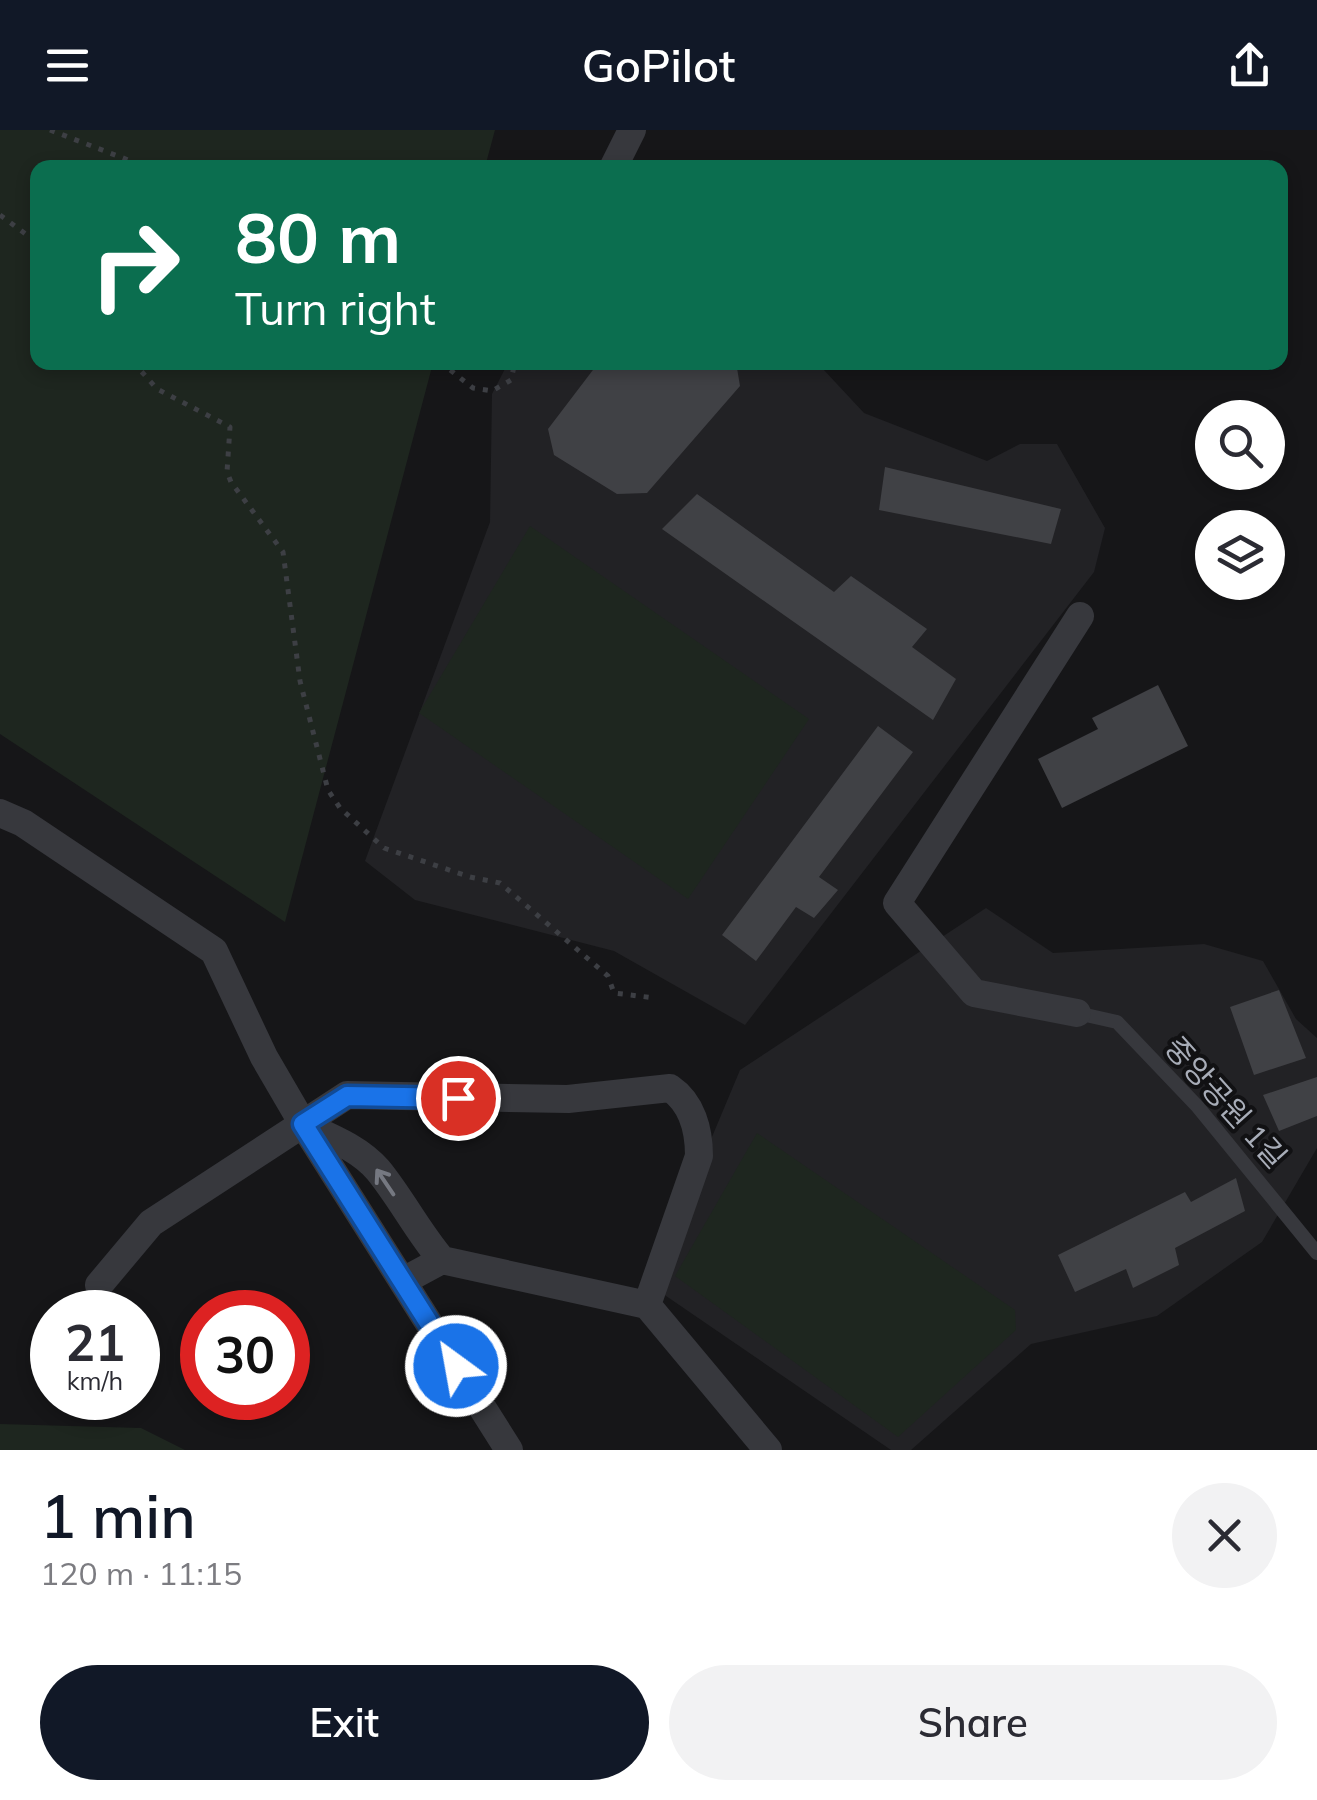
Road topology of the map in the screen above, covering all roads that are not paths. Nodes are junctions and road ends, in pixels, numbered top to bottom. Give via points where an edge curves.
1 (632, 130) edge
2 (617, 160) edge
3 (1080, 616) dead end
4 (0, 813) edge
5 (1077, 1013) joint
6 (303, 1124) junction
7 (1317, 1253) edge
8 (442, 1260) junction
9 (403, 1282) junction
10 (99, 1285) dead end
11 (647, 1305) junction
12 (509, 1450) edge
13 (768, 1450) edge

1 - 2 street
3 - 5 street via 897,903 974,993
4 - 6 street via 214,951
5 - 7 lane, 중앙공원 1길 via 1116,1022 1198,1107
8 -> 6 street via 377,1169 348,1145
6 - 9 street
6 - 10 street via 151,1223
6 - 11 street via 347,1096 568,1100 670,1088 682,1096 699,1132 699,1156
8 - 9 street
8 - 11 street
9 - 12 street
11 - 13 street

